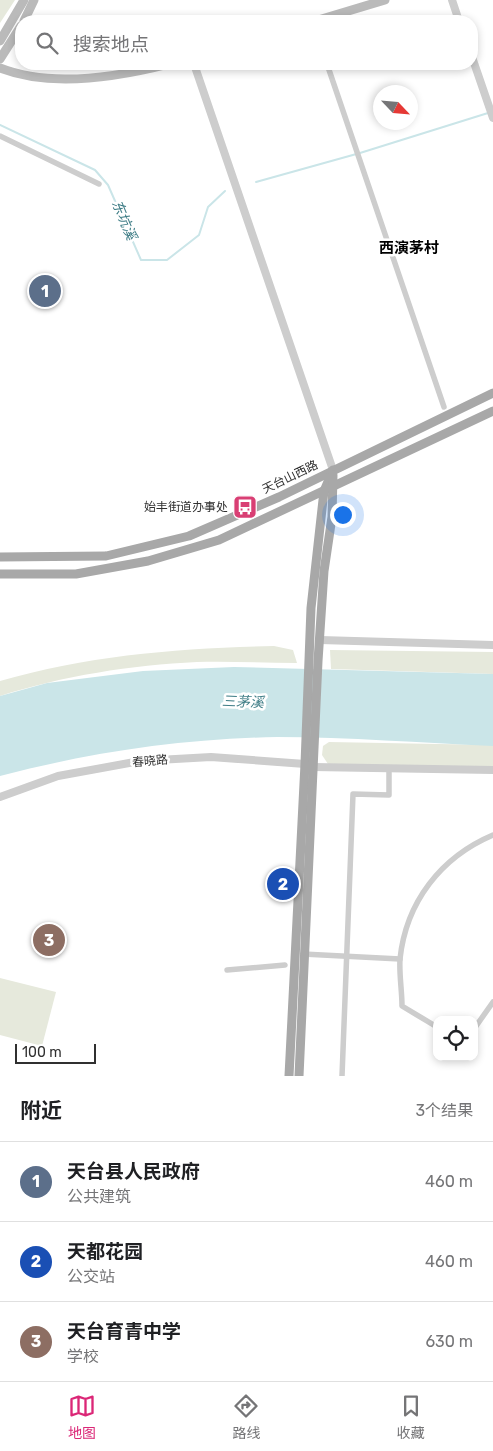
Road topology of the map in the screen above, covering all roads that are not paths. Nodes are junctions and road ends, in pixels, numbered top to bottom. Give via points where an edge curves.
1 (24, 0) edge
2 (34, 0) edge
3 (385, 0) edge
4 (452, 0) edge
5 (15, 15) edge
6 (15, 15) edge
7 (27, 15) edge
8 (335, 15) edge
9 (457, 15) edge
10 (15, 35) edge
11 (0, 41) edge
12 (0, 59) edge
13 (0, 68) edge
14 (147, 70) edge
15 (196, 70) edge
16 (329, 70) edge
17 (476, 70) edge
18 (493, 118) edge
19 (0, 136) edge
20 (99, 184) dead end
21 (493, 393) edge
22 (444, 407) dead end
23 (493, 412) edge
24 (333, 470) junction
25 (329, 490) junction
26 (219, 523) junction
27 (225, 537) junction
28 (106, 556) junction
29 (0, 557) edge
30 (107, 568) junction
31 (0, 574) edge
32 (320, 640) junction
33 (493, 645) edge
34 (314, 661) junction
35 (309, 765) junction
36 (389, 769) junction
37 (493, 770) edge
38 (0, 797) edge
39 (493, 835) edge
40 (296, 953) junction
41 (305, 954) junction
42 (345, 956) junction
43 (400, 959) junction
44 (285, 965) dead end
45 (227, 970) dead end
46 (493, 1002) edge
47 (478, 1023) edge
48 (433, 1025) edge
49 (289, 1076) edge
50 (299, 1076) edge
51 (342, 1076) edge

1 - 5 main road
2 - 7 main road
3 - 8 main road
4 - 9 street
6 - 11 main road
10 - 12 main road
13 - 14 main road via 22,75 91,78
15 - 24 street
16 - 22 street
17 - 18 street
19 - 20 street
21 - 24 main road, 天台山西路
23 - 25 main road
24 - 25 main road
24 - 26 main road, 天台山西路
25 - 27 main road
25 - 32 main road via 332,517 324,571
25 - 34 main road via 311,608
26 - 27 main road
26 - 28 main road, 天台山西路 via 189,536
27 - 30 main road via 148,561
28 - 29 main road, 天台山西路
28 - 30 main road
30 - 31 main road via 76,574
32 - 33 street
32 - 34 main road
34 - 35 main road
35 - 36 street, 春晓路
35 - 38 street, 春晓路 via 211,757 140,761 58,776
35 - 40 main road
35 - 41 main road
36 - 37 street, 春晓路
36 - 42 street via 389,795 353,794
39 - 43 street via 476,842 441,869 414,906
40 - 41 street
40 - 49 main road
41 - 42 street
41 - 50 main road
42 - 43 street
42 - 51 street
43 - 48 street via 402,1006
44 - 45 street
46 - 47 street

